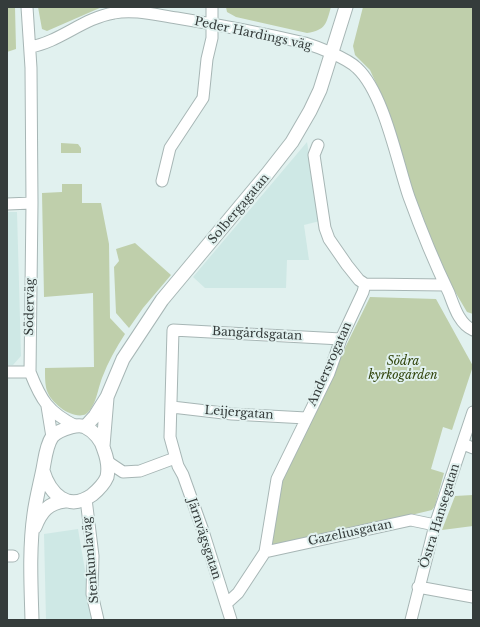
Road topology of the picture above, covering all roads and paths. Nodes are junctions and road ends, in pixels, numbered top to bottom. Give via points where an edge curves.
1 (27, 7) edge
2 (212, 7) edge
3 (346, 7) edge
4 (212, 23) junction
5 (30, 47) junction
6 (331, 54) junction
7 (318, 145) dead end
8 (162, 181) dead end
9 (32, 203) junction
10 (7, 204) edge
11 (365, 284) junction
12 (445, 285) junction
13 (173, 330) joint
14 (473, 330) edge
15 (341, 339) junction
16 (7, 372) edge
17 (30, 372) junction
18 (107, 397) junction
19 (47, 406) junction
20 (172, 407) junction
21 (473, 412) edge
22 (306, 418) junction
23 (81, 426) junction
24 (52, 437) junction
25 (103, 446) junction
26 (468, 446) edge
27 (176, 458) junction
28 (108, 462) junction
29 (43, 471) junction
30 (86, 499) junction
31 (65, 501) junction
32 (435, 525) junction
33 (32, 536) junction
34 (265, 552) junction
35 (418, 587) junction
36 (473, 597) edge
37 (226, 604) junction
38 (32, 620) edge
39 (98, 620) edge
40 (231, 620) edge
41 (411, 620) edge

1 - 5 street, Söderväg
2 - 4 street
3 - 6 main road, Solbergagatan
4 - 5 street, Peder Hardings väg via 121,12 92,19 46,43
4 - 6 street, Peder Hardings väg via 305,43
4 - 8 street via 203,98 170,148
5 - 9 street, Söderväg
6 - 12 street, Peder Hardings väg via 357,68 382,111 409,197
6 - 18 main road, Solbergagatan via 320,90 292,142 150,316 123,359
7 - 11 street via 314,155 325,228 347,265
9 - 10 street
9 - 17 street, Söderväg
11 - 12 street
11 - 15 street, Andersrogatan
12 - 14 street, Peder Hardings väg via 460,318
13 - 15 street, Bangårdsgatan
13 - 20 street, Järnvägsgatan
15 - 22 street, Andersrogatan via 329,373
16 - 17 street
17 - 19 street, Söderväg via 39,395
18 - 23 main road, Solbergagatan via 95,416
18 - 25 main road, Solbergagatan
19 - 23 street, Söderväg via 57,416
19 - 24 street, Söderväg
20 - 22 street, Leijergatan via 232,414
20 - 27 street, Järnvägsgatan via 170,436
21 - 26 street, Östra Hansegatan
22 - 34 street, Andersrogatan via 277,479
23 - 24 main road via 63,430
23 - 25 main road via 96,436
24 - 29 main road
25 - 28 main road
26 - 32 street, Östra Hansegatan
27 - 28 street via 140,471 123,472
27 - 37 street, Järnvägsgatan
28 - 30 main road via 104,483
29 - 31 main road via 50,489
29 - 33 main road
30 - 31 main road
30 - 39 street, Stenkumlaväg via 93,556 92,594
31 - 33 main road via 49,505 39,516
32 - 34 street, Gazeliusgatan via 411,520
32 - 35 street, Östra Hansegatan
33 - 38 main road
34 - 37 street, Andersrogatan via 238,592
35 - 36 street
35 - 41 street, Östra Hansegatan
37 - 40 street, Järnvägsgatan

